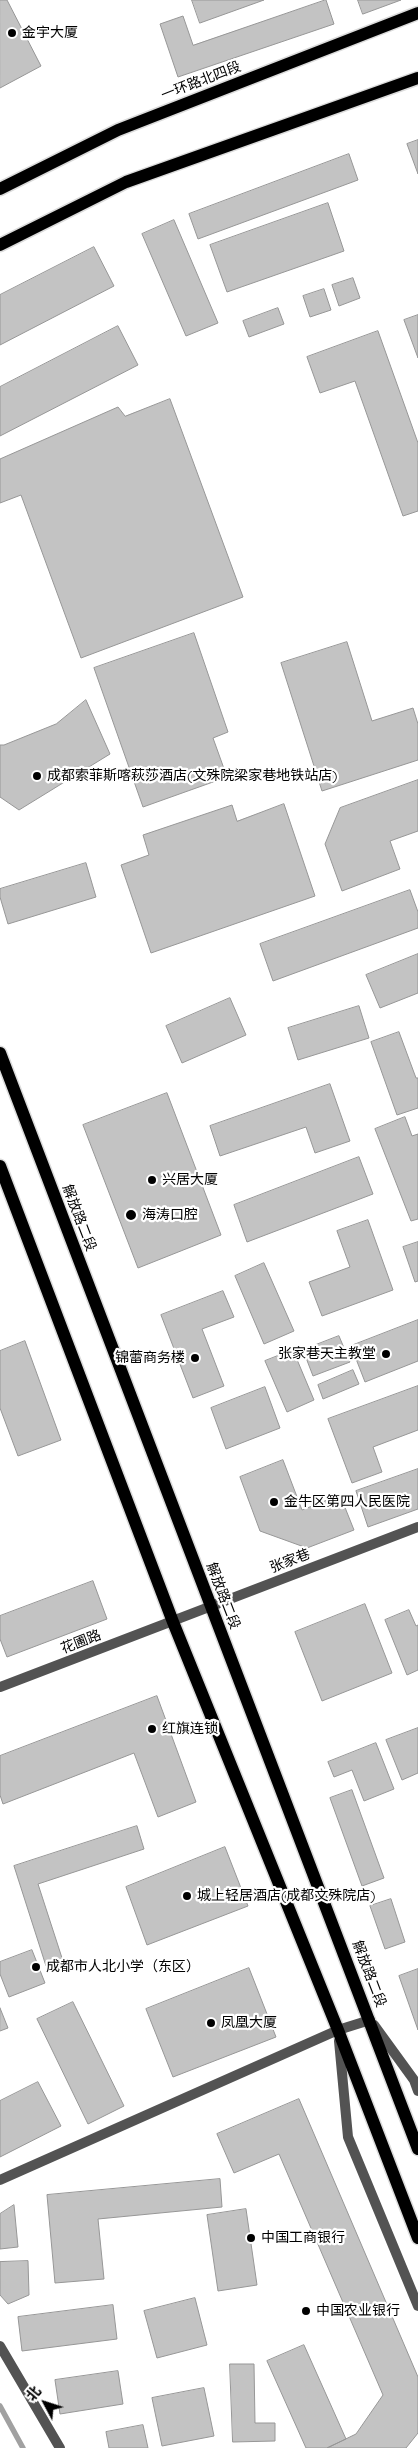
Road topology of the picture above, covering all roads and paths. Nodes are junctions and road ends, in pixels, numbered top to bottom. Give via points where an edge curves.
1 (418, 13) edge
2 (418, 78) edge
3 (0, 189) edge
4 (0, 245) edge
5 (0, 1053) edge
6 (0, 1166) edge
7 (418, 1527) edge
8 (210, 1606) junction
9 (173, 1622) junction
10 (0, 1688) edge
11 (370, 2020) junction
12 (338, 2030) junction
13 (418, 2091) edge
14 (418, 2149) edge
15 (0, 2180) edge
16 (418, 2238) edge
17 (418, 2306) edge
18 (0, 2346) edge
19 (60, 2448) edge

1 - 3 main road, 一环路北四段 via 118,130
2 - 4 main road via 126,182
5 - 8 main road, 解放路二段
6 - 9 main road
7 - 8 street, 张家巷
8 - 9 street, 张家巷
8 - 11 main road, 解放路二段
9 - 10 street, 花圃路
9 - 12 main road
11 - 12 street
11 - 13 street via 414,2080
11 - 14 main road, 解放路二段
12 - 15 street
12 - 16 main road
12 - 17 street via 348,2137
18 - 19 street

